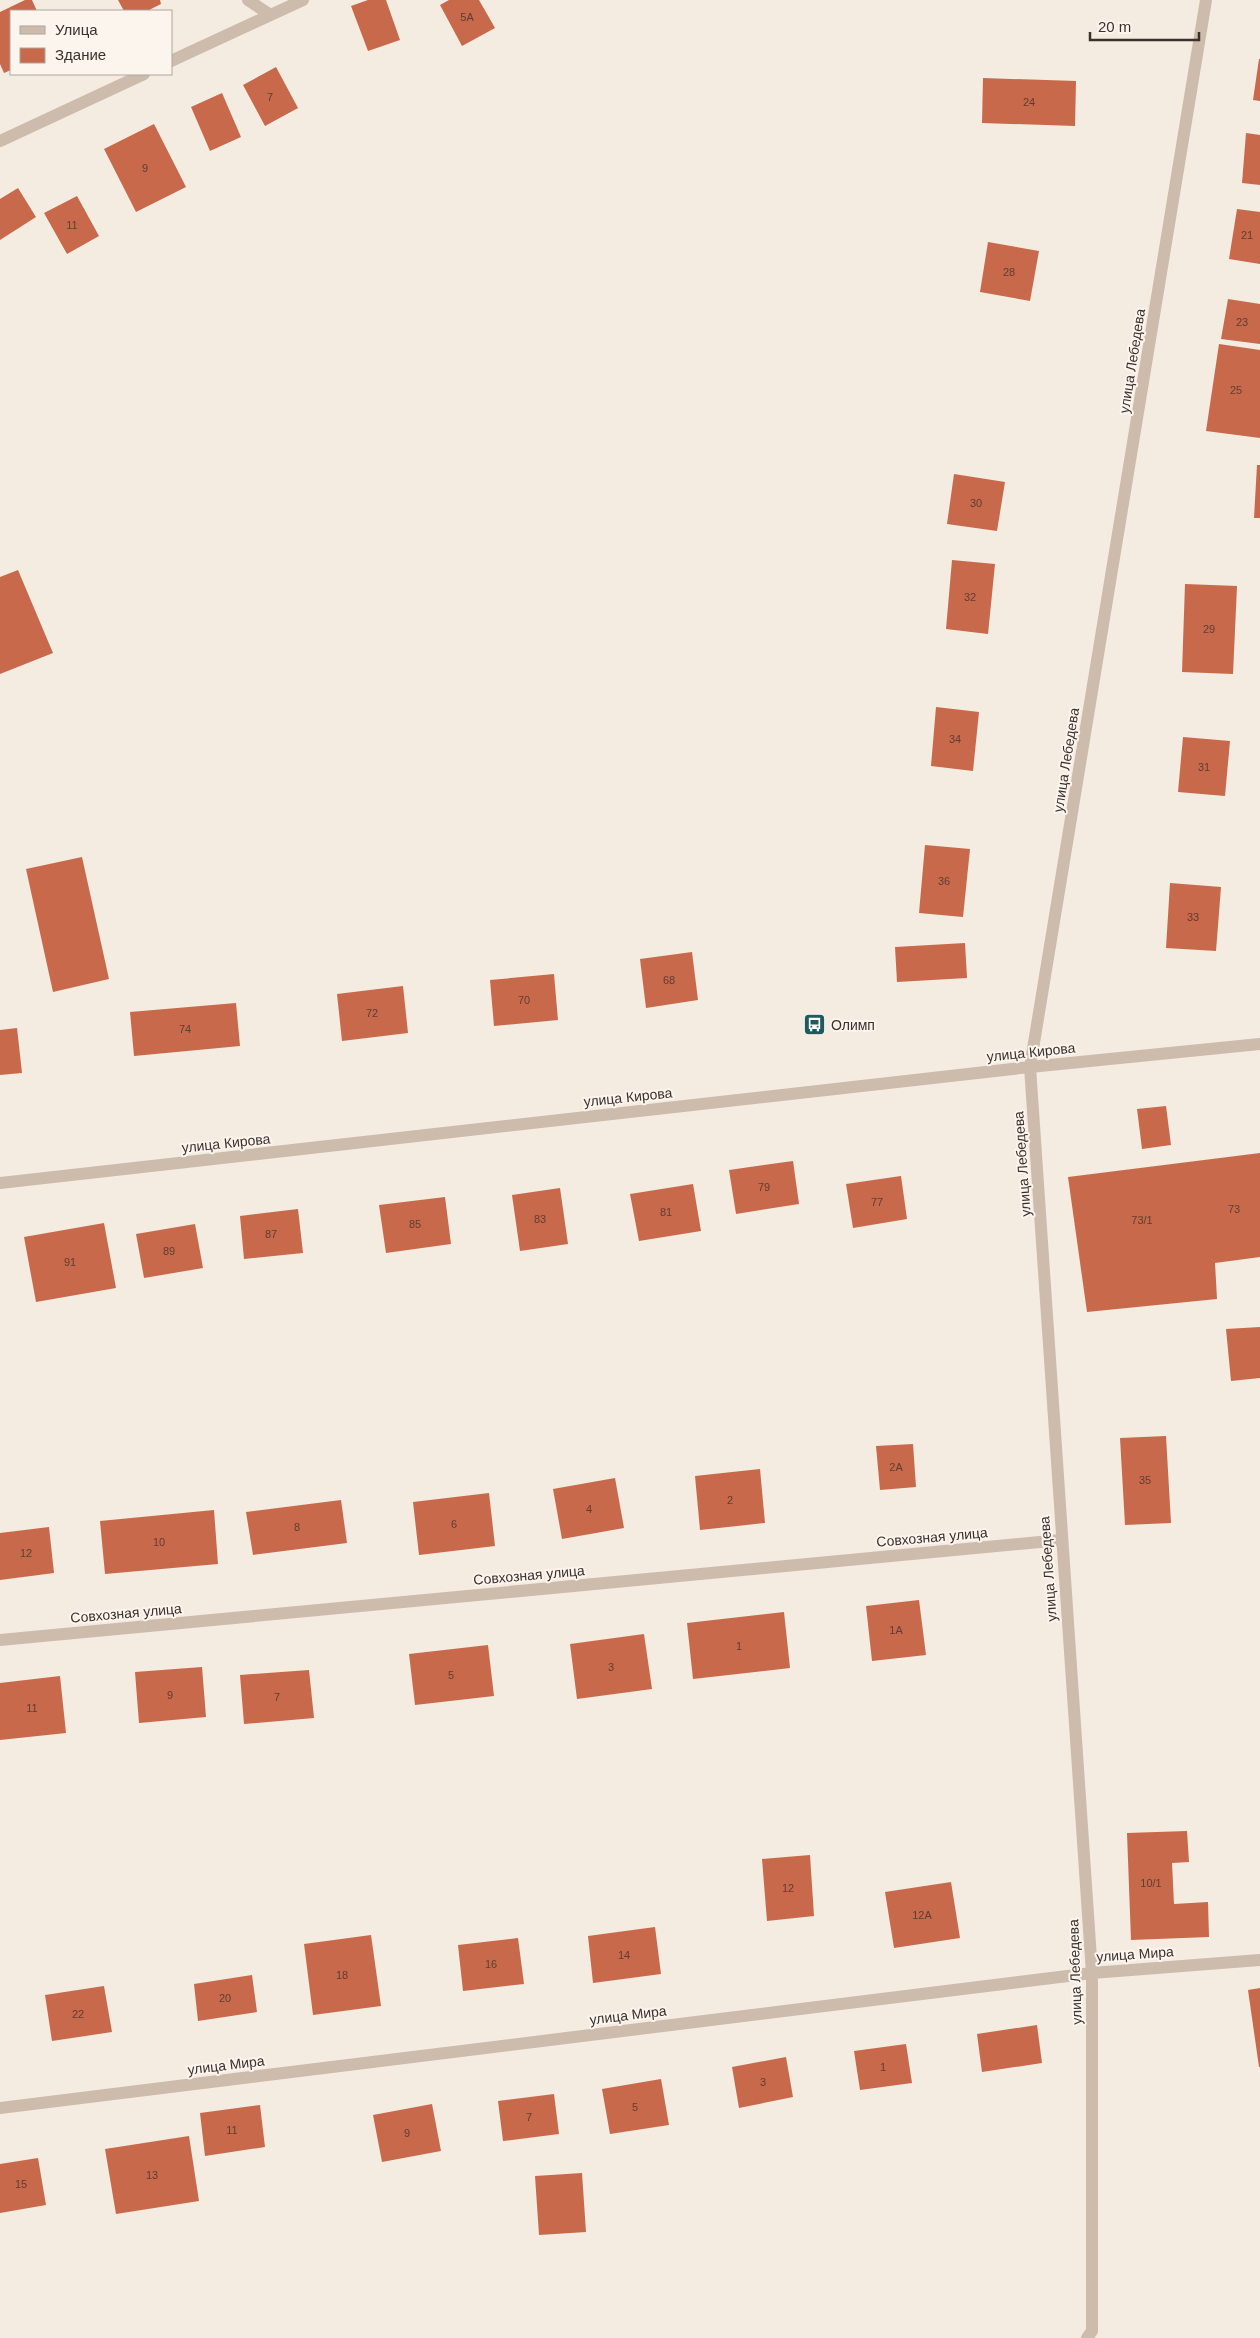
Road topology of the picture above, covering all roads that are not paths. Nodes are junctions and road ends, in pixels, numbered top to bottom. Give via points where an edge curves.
1 (248, 0) edge
2 (303, 0) edge
3 (1206, 0) edge
4 (269, 14) junction
5 (172, 61) edge
6 (142, 75) edge
7 (0, 141) edge
8 (1260, 1044) edge
9 (1030, 1067) junction
10 (0, 1183) edge
11 (1061, 1540) junction
12 (0, 1640) edge
13 (1260, 1960) edge
14 (1092, 1973) junction
15 (0, 2108) edge
16 (1087, 2338) edge

1 - 4 street
2 - 4 street
3 - 9 street, улица Лебедева
4 - 5 street
6 - 7 street
8 - 9 street, улица Кирова
9 - 10 street, улица Кирова
9 - 11 street, улица Лебедева
11 - 12 street, Совхозная улица
11 - 14 street, улица Лебедева
13 - 14 street, улица Мира
14 - 15 street, улица Мира
14 - 16 street, улица Лебедева via 1092,2332

